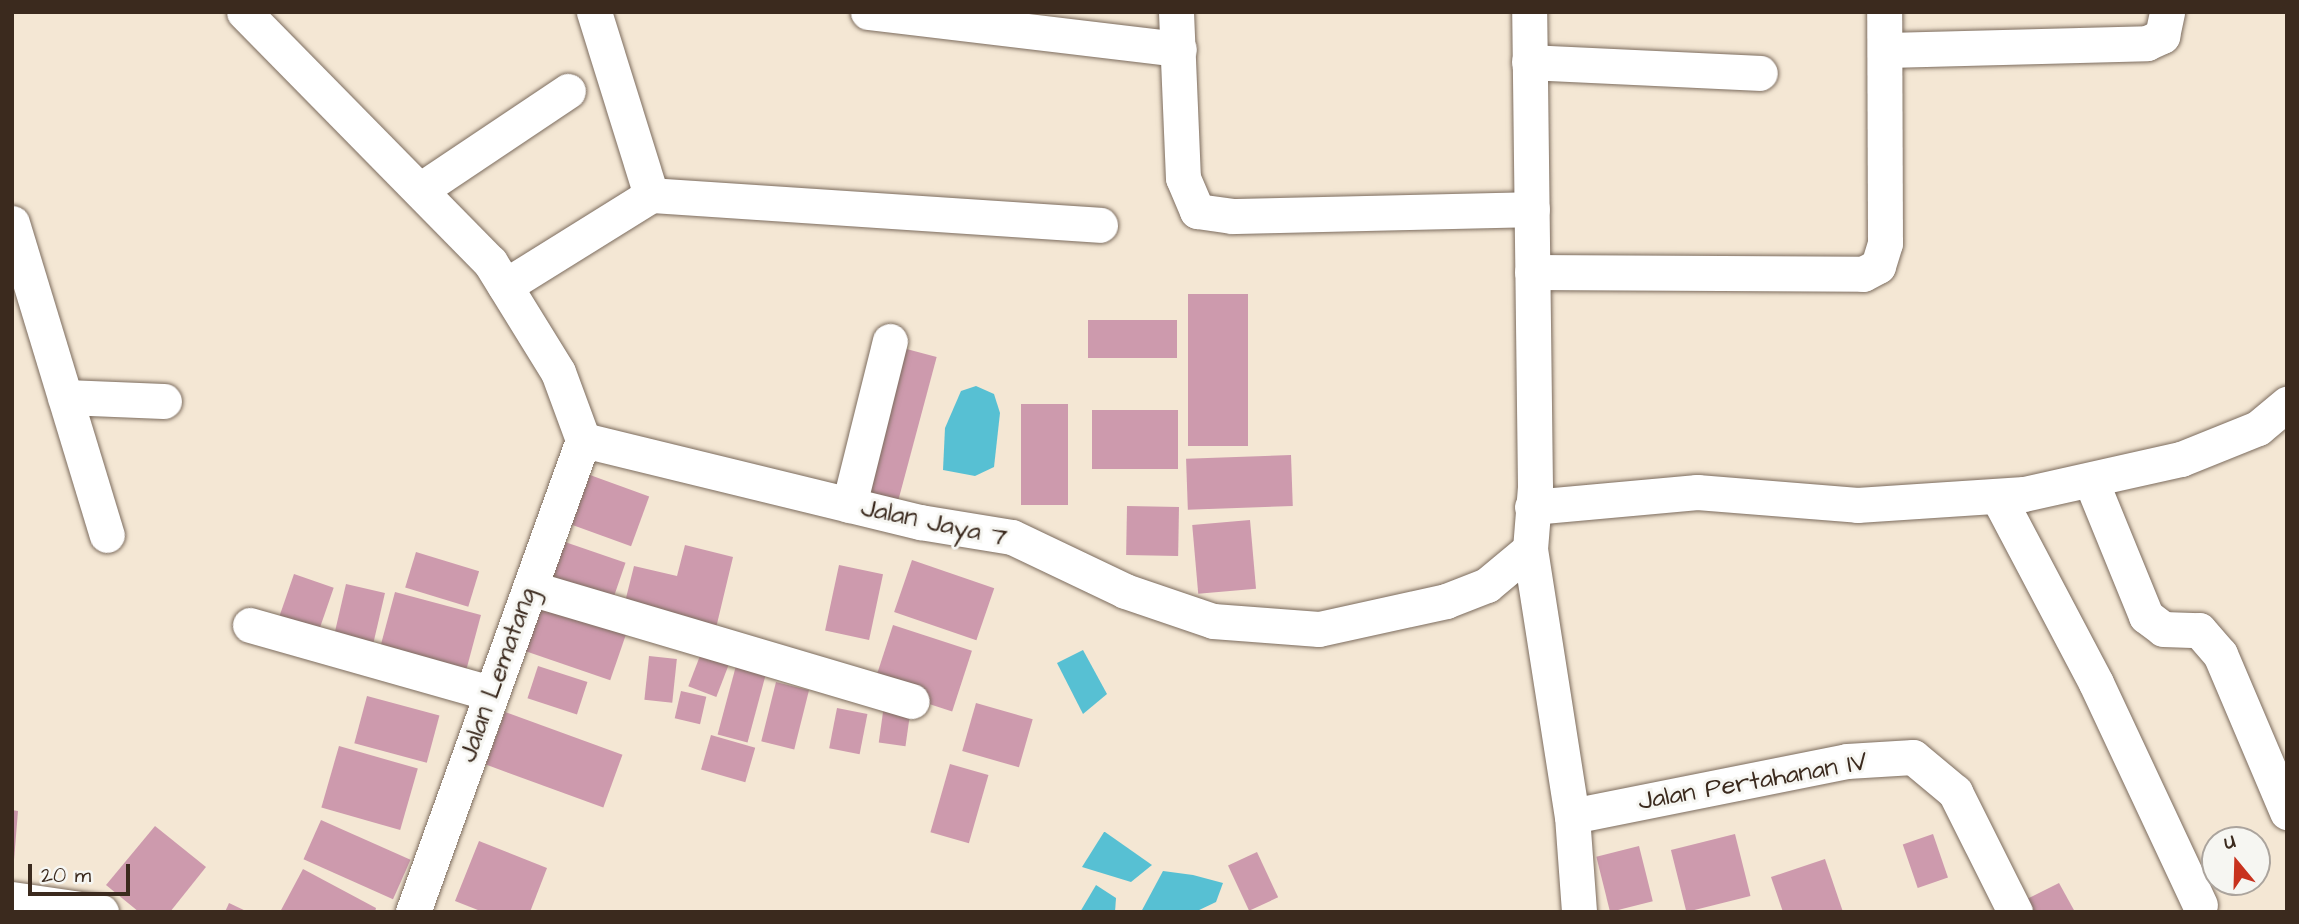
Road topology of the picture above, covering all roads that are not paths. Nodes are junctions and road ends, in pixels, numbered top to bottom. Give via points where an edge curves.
1 (244, 12) edge
2 (594, 12) edge
3 (867, 12) edge
4 (1176, 12) edge
5 (1529, 12) edge
6 (1884, 12) edge
7 (2167, 12) edge
8 (1179, 49) junction
9 (1887, 50) junction
10 (1530, 62) junction
11 (1760, 73) dead end
12 (568, 91) dead end
13 (420, 190) junction
14 (651, 195) junction
15 (1532, 209) junction
16 (12, 223) edge
17 (1100, 225) dead end
18 (1532, 272) junction
19 (505, 286) junction
20 (890, 341) dead end
21 (65, 397) junction
22 (164, 401) dead end
23 (2287, 404) edge
24 (583, 440) junction
25 (2091, 481) junction
26 (1998, 497) junction
27 (849, 505) junction
28 (1532, 507) junction
29 (107, 535) dead end
30 (1530, 549) junction
31 (530, 588) junction
32 (250, 625) dead end
33 (489, 693) junction
34 (912, 701) dead end
35 (2287, 812) edge
36 (1572, 816) junction
37 (12, 899) edge
38 (2200, 905) dead end
39 (101, 912) edge
40 (413, 912) edge
41 (1579, 912) edge
42 (2015, 912) edge

1 - 13 street
2 - 14 street
3 - 8 street
4 - 8 street
5 - 10 street
6 - 9 street
7 - 9 street via 2162,36 2147,43
8 - 15 street via 1183,178 1197,211 1232,216
9 - 18 street via 1885,243 1878,266 1863,274
10 - 11 street
10 - 15 street
12 - 13 street
13 - 19 street
14 - 17 street
14 - 19 street
15 - 18 street
16 - 21 street
18 - 28 street
19 - 24 street via 558,372
20 - 27 street
21 - 22 street
21 - 29 street
23 - 25 street via 2243,435
24 - 27 street, Jalan Jaya 7
24 - 31 street, Jalan Lematang
25 - 26 street
25 - 35 street via 2146,616 2163,629 2199,630 2220,654
26 - 28 street via 1857,505 1697,492
26 - 38 street via 2096,683
27 - 30 street, Jalan Jaya 7 via 1012,537 1125,591 1213,621 1319,629 1446,601 1487,585
28 - 30 street
30 - 36 street
31 - 33 street, Jalan Lematang
31 - 34 street
32 - 33 street
33 - 40 street, Jalan Lematang
36 - 41 street
36 - 42 street, Jalan Pertahanan IV via 1847,761 1913,757 1955,792
37 - 39 street

